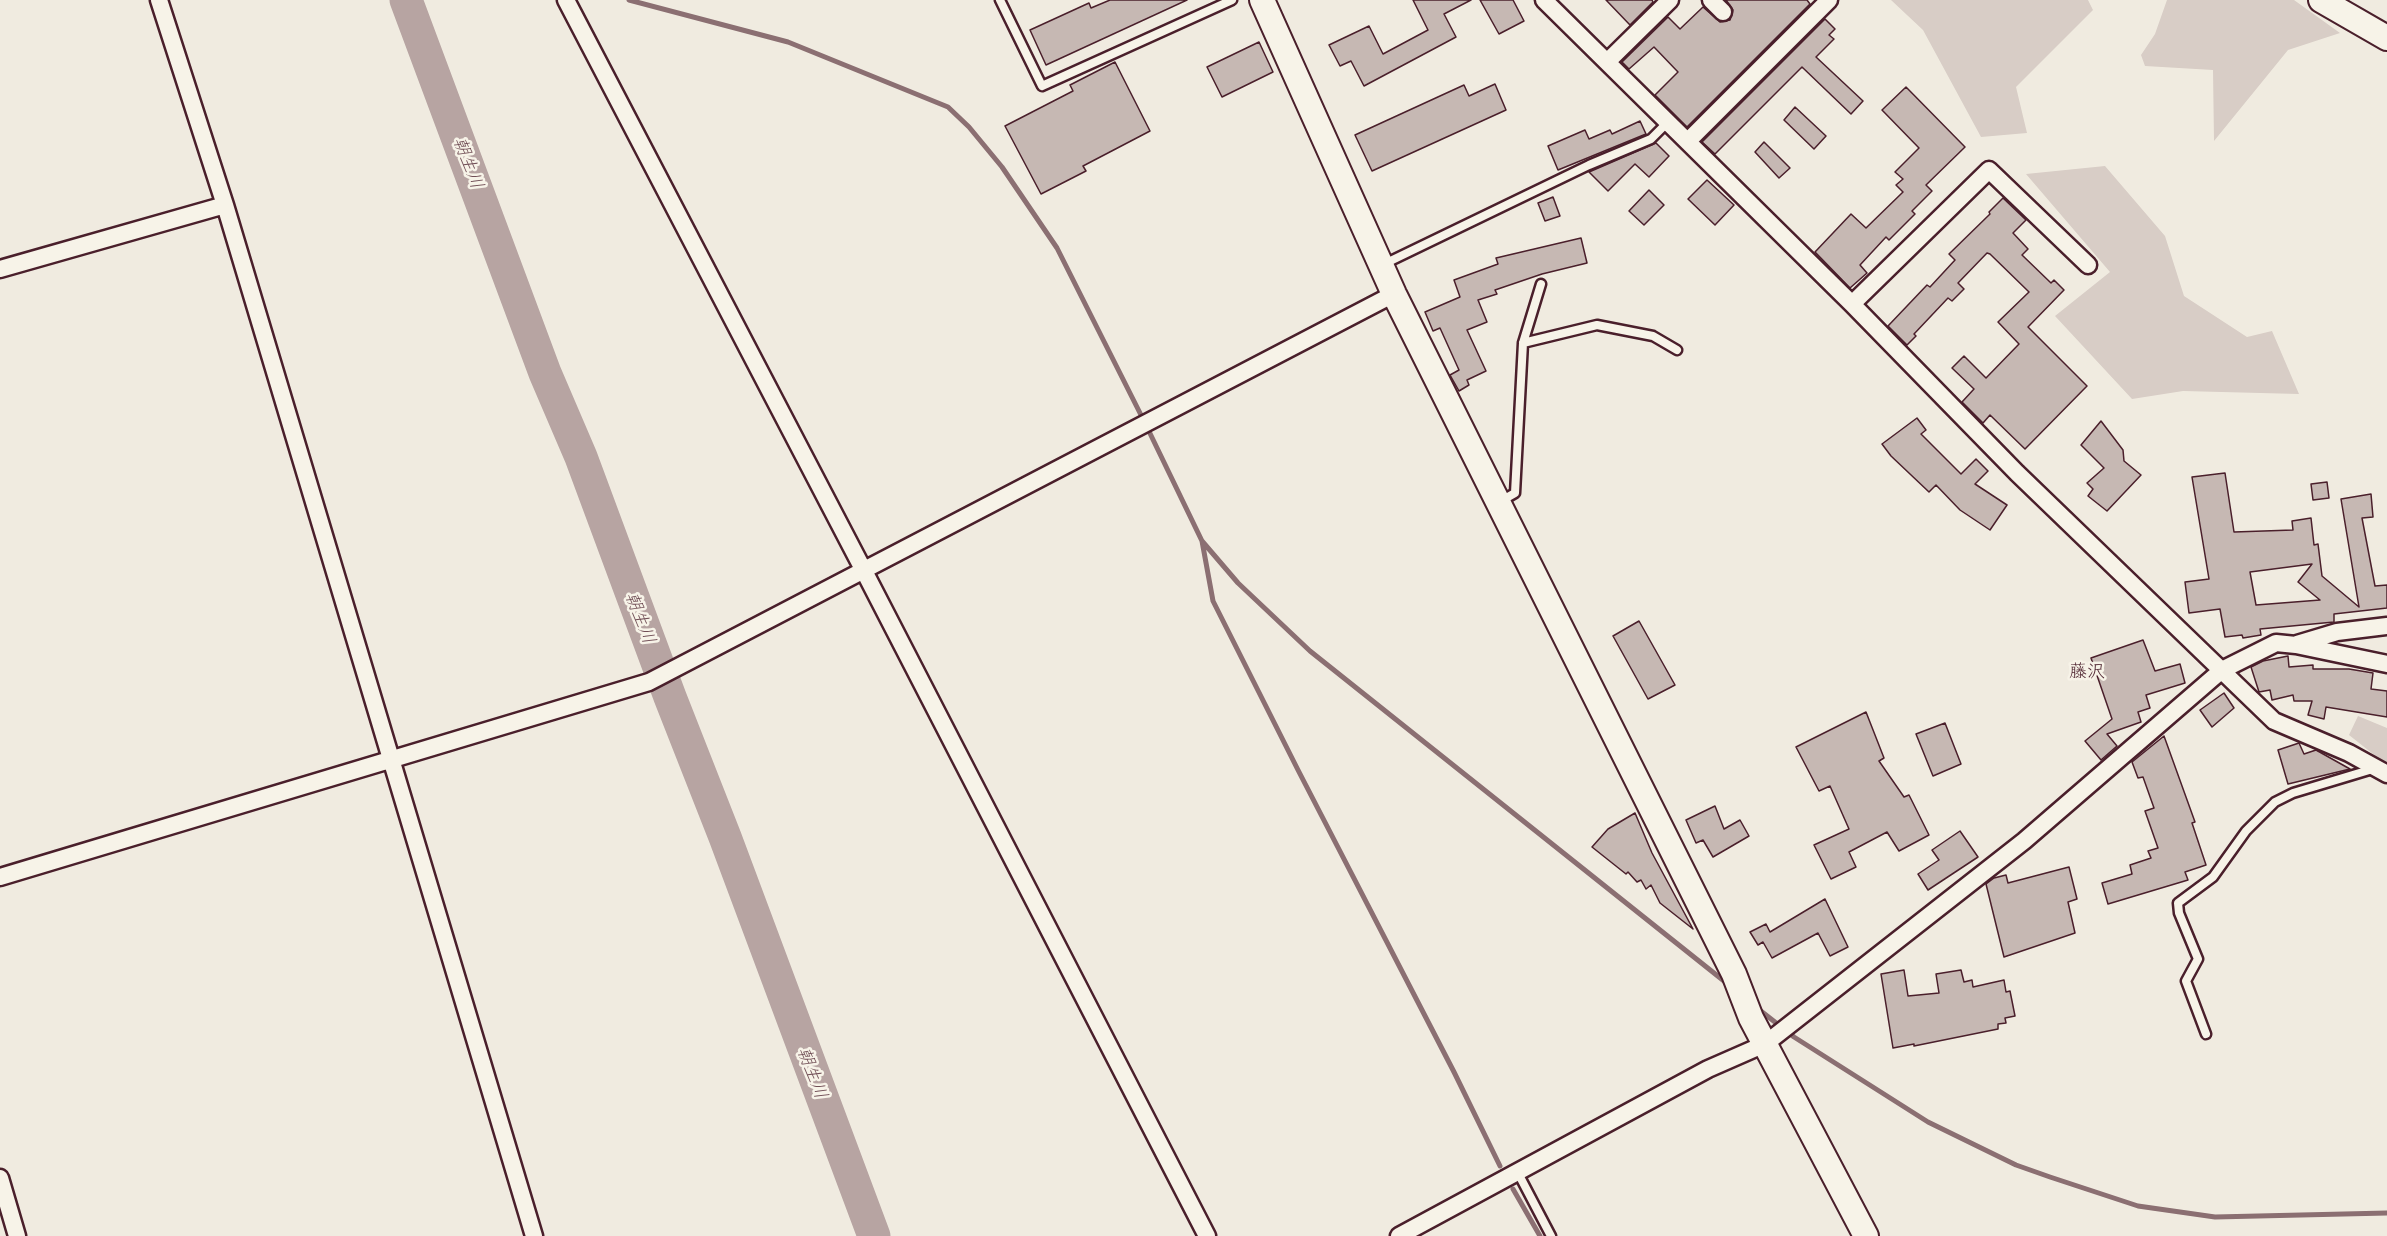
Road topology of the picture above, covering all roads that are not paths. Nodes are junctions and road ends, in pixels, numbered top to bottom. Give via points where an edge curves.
1 (159, 0) edge
2 (566, 0) edge
3 (1000, 0) edge
4 (1232, 0) edge
5 (1262, 0) edge
6 (1544, 0) edge
7 (1670, 0) edge
8 (1711, 0) edge
9 (1829, 0) edge
10 (2321, 0) edge
11 (1724, 12) dead end
12 (2387, 38) edge
13 (1607, 62) junction
14 (1668, 122) junction
15 (1688, 141) junction
16 (225, 205) junction
17 (2088, 265) dead end
18 (1381, 266) junction
19 (0, 269) edge
20 (1541, 284) dead end
21 (1394, 294) junction
22 (1852, 304) junction
23 (1523, 343) junction
24 (1677, 350) dead end
25 (1498, 503) junction
26 (864, 572) junction
27 (2387, 626) edge
28 (2296, 645) junction
29 (2387, 664) edge
30 (2222, 670) junction
31 (392, 761) junction
32 (2382, 771) edge
33 (0, 877) edge
34 (2206, 1034) dead end
35 (1770, 1040) junction
36 (1518, 1173) junction
37 (0, 1178) edge
38 (17, 1236) edge
39 (534, 1236) edge
40 (1207, 1236) edge
41 (1399, 1236) edge
42 (1551, 1236) edge
43 (1866, 1236) edge

1 - 16 street
2 - 26 street
3 - 4 lane via 1042,86
5 - 18 street
6 - 13 street
7 - 13 street
8 - 11 street
9 - 15 street
10 - 12 street
13 - 14 street
14 - 15 street
14 - 18 lane via 1651,139
15 - 22 street
16 - 19 street
16 - 31 street
17 - 22 street via 1989,170
18 - 21 street
20 - 23 lane
21 - 25 street
21 - 26 street
22 - 30 street via 2017,473
23 - 24 lane via 1597,325 1653,336
23 - 25 lane via 1515,493
25 - 35 street via 1750,1014
26 - 31 street via 649,682
26 - 40 street
27 - 28 street via 2337,632
28 - 29 street
28 - 30 street via 2276,644
30 - 32 street via 2274,721
30 - 35 street via 2024,841
31 - 33 street
31 - 39 street
32 - 34 lane via 2293,793 2275,802 2246,831 2213,877 2178,903 2198,959 2186,981
35 - 36 street via 1708,1069
35 - 43 street
36 - 41 street
36 - 42 lane
37 - 38 street

